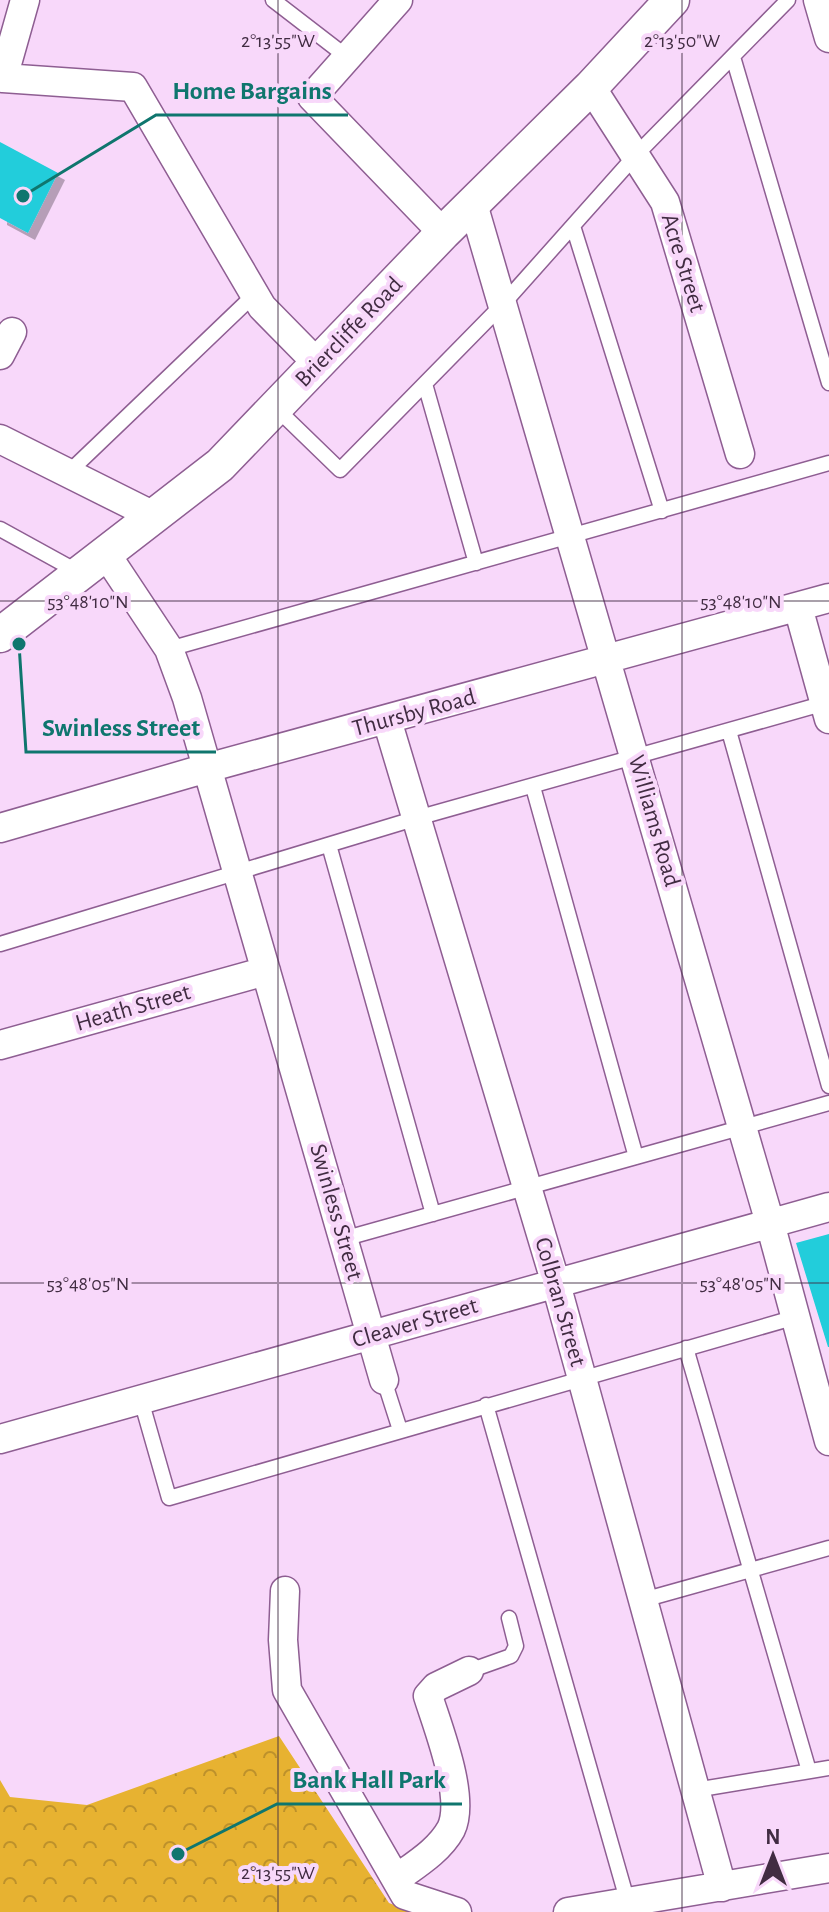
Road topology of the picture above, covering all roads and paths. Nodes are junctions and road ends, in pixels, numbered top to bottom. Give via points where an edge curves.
1 (25, 0) edge
2 (273, 0) edge
3 (398, 0) edge
4 (672, 0) edge
5 (788, 0) edge
6 (818, 0) edge
7 (829, 38) edge
8 (347, 57) junction
9 (733, 57) junction
10 (591, 87) junction
11 (635, 156) junction
12 (473, 204) junction
13 (573, 226) junction
14 (443, 233) junction
15 (255, 294) junction
16 (503, 304) junction
17 (319, 365) junction
18 (829, 383) edge
19 (425, 384) junction
20 (276, 408) junction
21 (0, 439) edge
22 (740, 454) dead end
23 (829, 463) edge
24 (68, 473) junction
25 (662, 511) junction
26 (154, 516) junction
27 (0, 529) edge
28 (571, 536) junction
29 (476, 563) junction
30 (93, 564) junction
31 (829, 598) edge
32 (798, 607) junction
33 (3, 628) edge
34 (169, 649) junction
35 (607, 659) junction
36 (828, 708) edge
37 (387, 720) junction
38 (729, 731) junction
39 (635, 758) junction
40 (207, 768) junction
41 (533, 787) junction
42 (417, 818) junction
43 (0, 828) edge
44 (329, 845) junction
45 (237, 873) junction
46 (0, 944) edge
47 (266, 971) junction
48 (0, 1045) edge
49 (829, 1086) edge
50 (829, 1103) edge
51 (742, 1127) junction
52 (636, 1157) junction
53 (527, 1187) junction
54 (829, 1207) edge
55 (433, 1214) junction
56 (770, 1223) junction
57 (343, 1239) junction
58 (556, 1284) junction
59 (796, 1317) junction
60 (371, 1336) junction
61 (686, 1348) junction
62 (582, 1377) junction
63 (384, 1380) joint
64 (141, 1400) junction
65 (486, 1405) junction
66 (400, 1430) junction
67 (0, 1439) edge
68 (829, 1441) edge
69 (829, 1548) edge
70 (752, 1569) junction
71 (285, 1591) dead end
72 (643, 1600) junction
73 (509, 1618) dead end
74 (469, 1671) joint
75 (829, 1768) edge
76 (809, 1771) junction
77 (695, 1790) junction
78 (829, 1868) edge
79 (396, 1879) junction
80 (722, 1887) junction
81 (628, 1903) junction
82 (457, 1912) edge
83 (568, 1912) edge

1 - 15 street via 3,78 133,87
2 - 8 lane
3 - 8 street
4 - 10 street, Briercliffe Road
5 - 9 lane
6 - 7 street
8 - 14 street via 312,97
9 - 11 lane
9 - 18 lane
10 - 11 street, Acre Street
10 - 12 street, Briercliffe Road
11 - 13 lane
11 - 22 street, Acre Street via 665,202
12 - 14 street, Briercliffe Road
12 - 16 street, Williams Road
13 - 16 lane
13 - 25 lane
14 - 17 street, Briercliffe Road
15 - 17 street
15 - 24 lane
16 - 19 lane
16 - 28 street, Williams Road
17 - 20 street, Briercliffe Road
19 - 20 lane via 340,470
19 - 29 lane
20 - 26 street, Briercliffe Road via 220,465
21 - 24 street
23 - 25 lane
24 - 26 street
25 - 28 lane
26 - 30 street, Briercliffe Road
27 - 30 lane
28 - 29 lane
28 - 35 street, Williams Road
29 - 34 lane
30 - 33 street, Briercliffe Road
30 - 34 street, Swinless Street
31 - 32 street, Thursby Road
32 - 35 street, Thursby Road
32 - 36 street
34 - 40 street, Swinless Street
35 - 37 street, Thursby Road
35 - 39 street, Williams Road
36 - 38 lane
37 - 40 street, Thursby Road
37 - 42 street, Colbran Street
38 - 39 lane
38 - 49 lane
39 - 41 lane
39 - 51 street, Williams Road
40 - 43 street, Thursby Road
40 - 45 street, Swinless Street
41 - 42 lane
41 - 52 lane
42 - 44 lane
42 - 53 street, Colbran Street
44 - 45 lane
44 - 55 lane
45 - 46 lane
45 - 47 street, Swinless Street
47 - 48 street, Heath Street
47 - 57 street, Swinless Street
50 - 51 lane
51 - 52 lane
51 - 56 street, Williams Road
52 - 53 lane
53 - 55 lane
53 - 58 street, Colbran Street
54 - 56 street, Cleaver Street
55 - 57 lane
56 - 58 street, Cleaver Street
56 - 59 street, Williams Road
57 - 60 street, Swinless Street
58 - 60 street, Cleaver Street
58 - 62 street, Colbran Street
59 - 61 lane
59 - 68 street, Williams Road
60 - 63 street, Swinless Street
60 - 64 street, Cleaver Street
61 - 62 lane
61 - 70 lane
62 - 65 lane
62 - 72 street, Colbran Street
63 - 66 lane
64 - 66 lane via 169,1498
64 - 67 street, Cleaver Street
65 - 66 lane
65 - 81 lane
69 - 70 lane
70 - 72 lane
70 - 76 lane
71 - 79 street via 287,1690
72 - 77 street, Colbran Street
73 - 74 lane via 516,1646 511,1656
74 - 79 street via 428,1696 455,1779 452,1827 437,1848
75 - 76 lane
76 - 77 lane
77 - 80 street, Colbran Street
78 - 80 street
79 - 82 street via 405,1895
80 - 81 street
81 - 83 street

